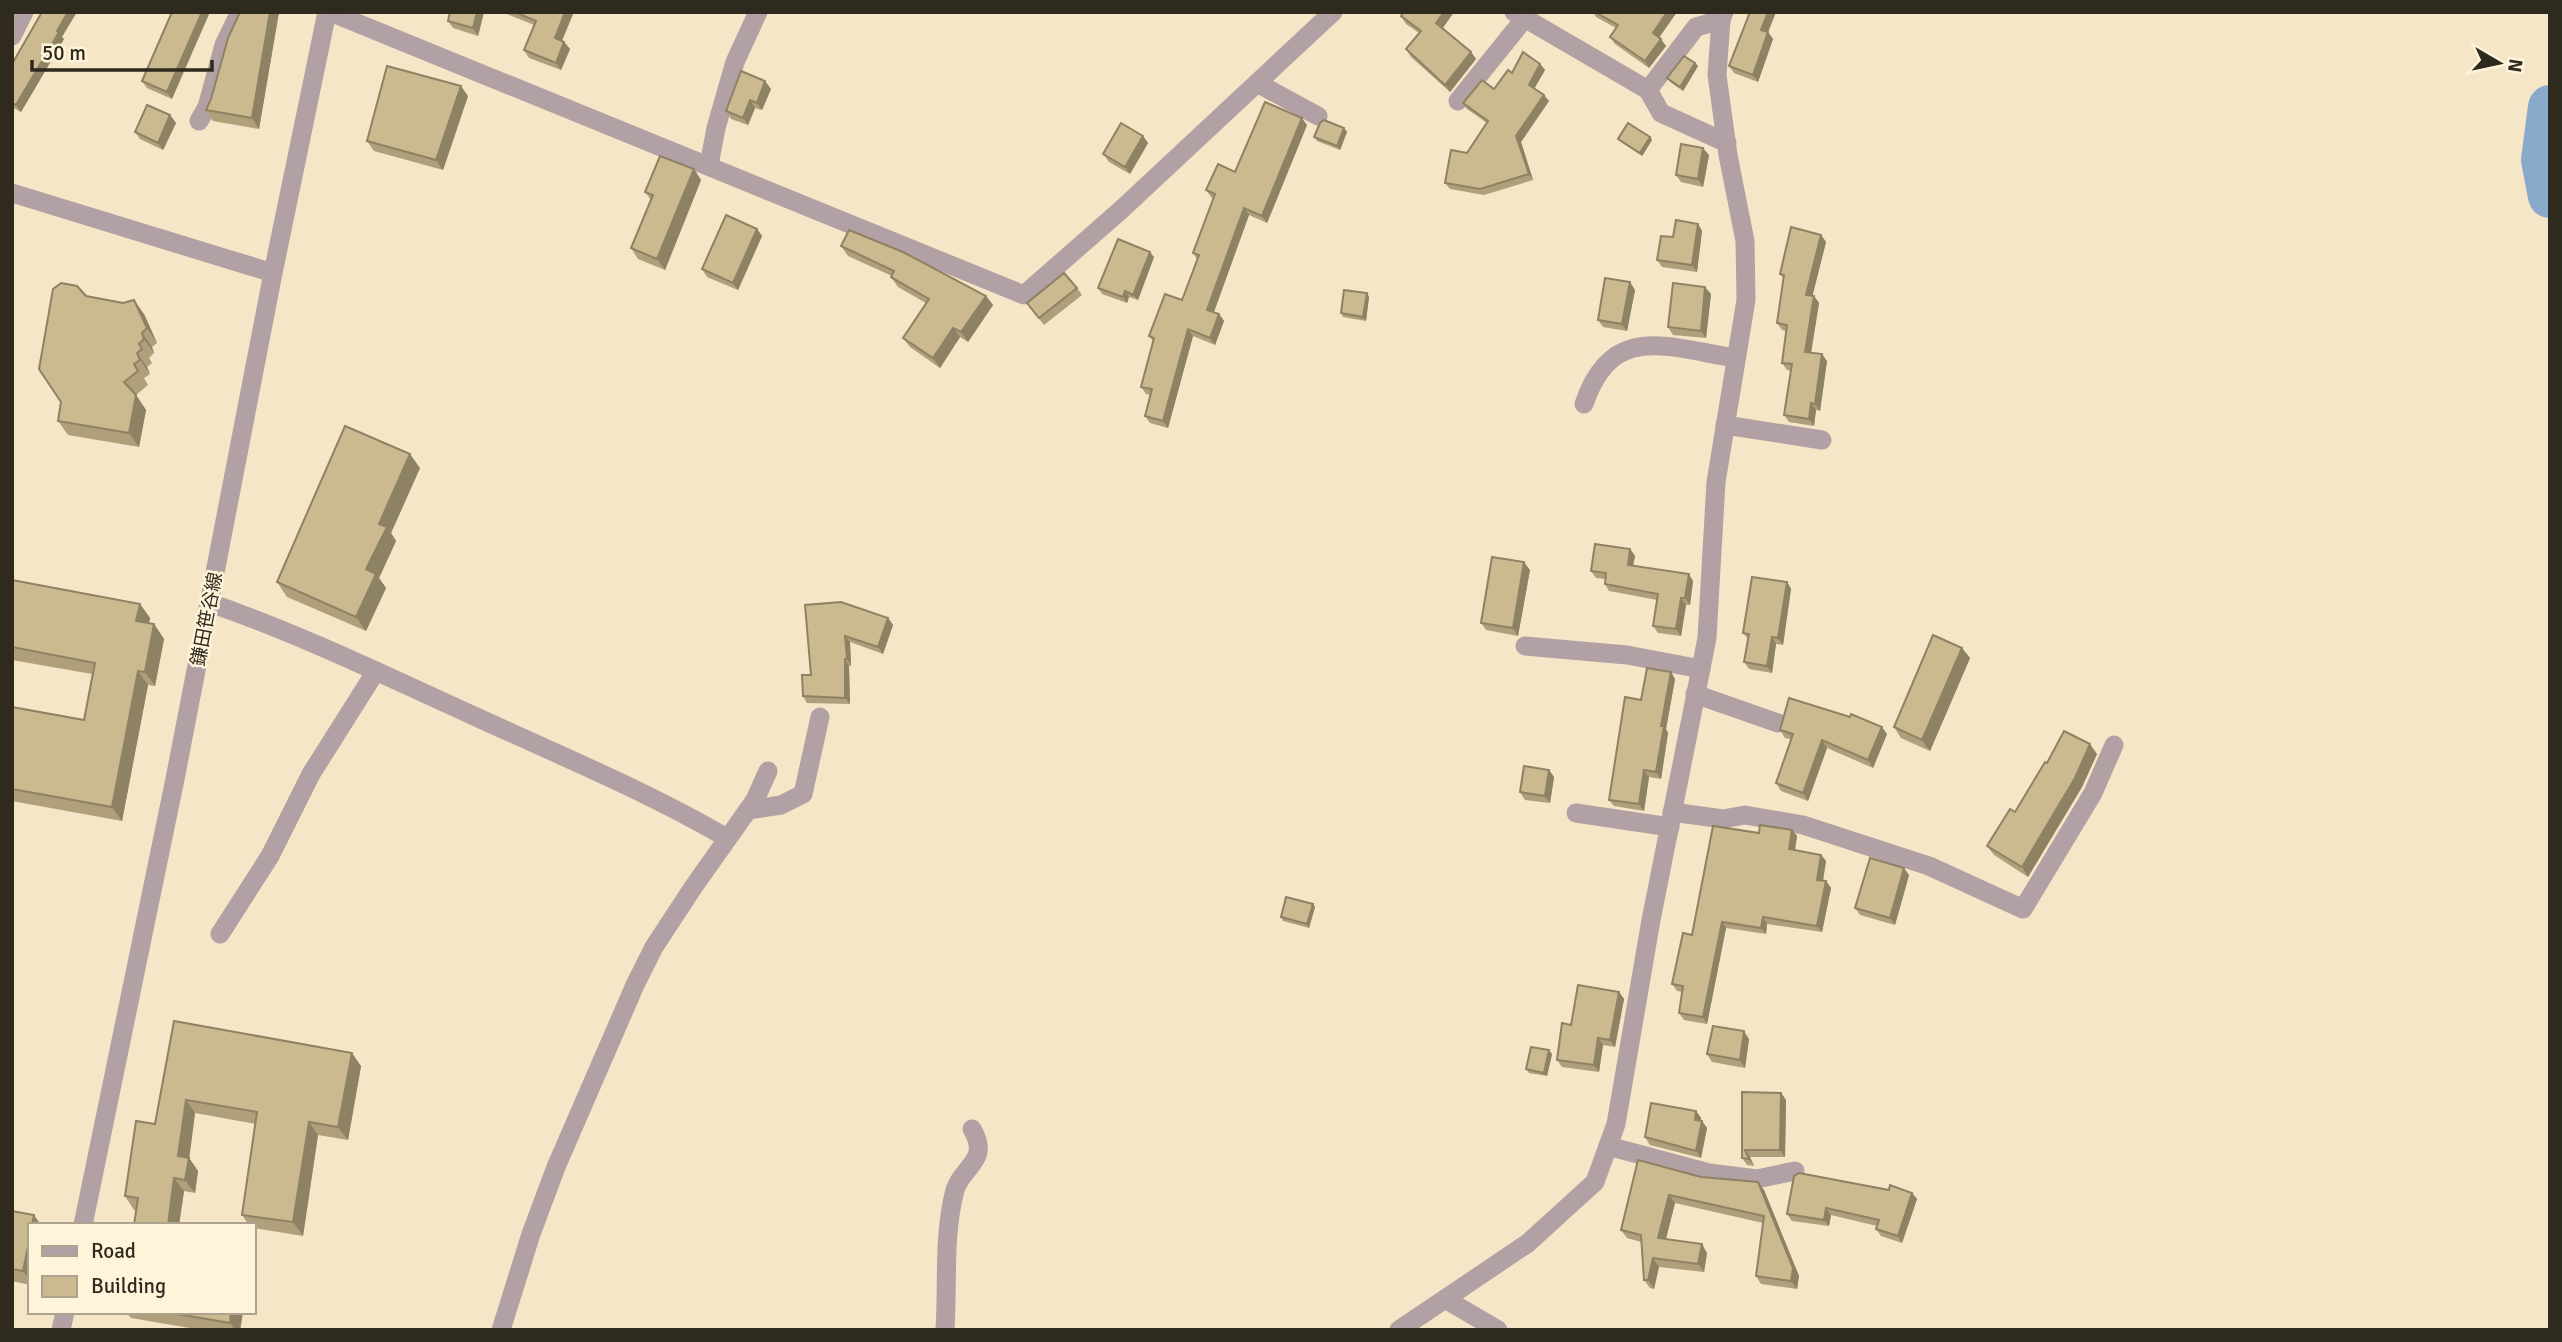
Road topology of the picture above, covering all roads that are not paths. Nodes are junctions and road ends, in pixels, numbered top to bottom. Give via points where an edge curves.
1 (24, 12) edge
2 (240, 12) edge
3 (328, 12) edge
4 (758, 12) edge
5 (1333, 12) edge
6 (1520, 15) edge
7 (1723, 16) edge
8 (12, 36) edge
9 (1257, 83) junction
10 (1648, 90) junction
11 (1458, 101) dead end
12 (1318, 116) dead end
13 (199, 121) dead end
14 (1727, 143) junction
15 (709, 165) junction
16 (12, 193) edge
17 (273, 273) junction
18 (1736, 358) junction
19 (1584, 404) dead end
20 (1725, 425) junction
21 (1822, 440) dead end
22 (209, 603) junction
23 (1525, 646) dead end
24 (1701, 669) junction
25 (376, 671) junction
26 (1695, 694) junction
27 (820, 717) dead end
28 (1778, 723) dead end
29 (2114, 745) dead end
30 (768, 771) dead end
31 (748, 810) junction
32 (1576, 813) dead end
33 (1671, 820) junction
34 (727, 838) junction
35 (220, 934) dead end
36 (972, 1129) dead end
37 (1608, 1146) junction
38 (1796, 1171) edge
39 (83, 1223) edge
40 (1445, 1299) junction
41 (501, 1330) edge
42 (945, 1330) edge
43 (1399, 1330) edge
44 (1498, 1330) edge

1 - 8 street
2 - 13 street via 223,45
3 - 15 street
3 - 17 street, 鎌田笹谷線
4 - 15 street via 735,62
5 - 9 street
6 - 10 street
6 - 11 street
7 - 10 street via 1696,27
7 - 14 street via 1717,75
9 - 12 street
9 - 15 street via 1024,295
10 - 14 street via 1661,113
14 - 18 street via 1745,242 1746,300
16 - 17 street
17 - 22 street, 鎌田笹谷線
18 - 19 street via 1651,345 1633,347 1602,366
18 - 20 street
20 - 21 street
20 - 24 street
22 - 25 street via 275,626
22 - 39 street, 鎌田笹谷線
23 - 24 street via 1627,655
24 - 26 street
25 - 34 street via 672,806
25 - 35 street
26 - 28 street
26 - 33 street
27 - 31 street via 803,794 781,805
29 - 33 street via 2093,793 2023,909 1929,866 1803,825 1745,815
30 - 31 street
31 - 34 street
32 - 33 street
33 - 37 street via 1616,1124
34 - 41 street via 635,985 556,1167
36 - 42 street via 978,1155 956,1186 950,1216
37 - 38 street via 1733,1176 1757,1179
37 - 40 street via 1595,1181 1528,1243
40 - 43 street
40 - 44 street

